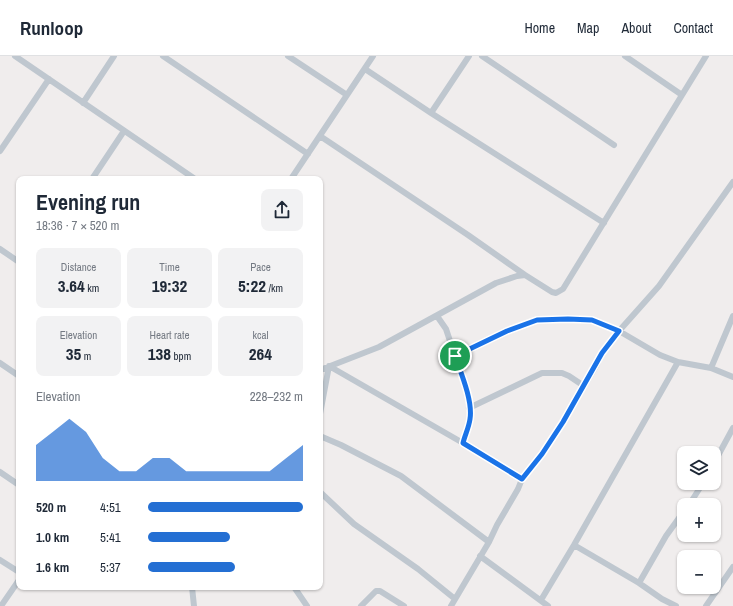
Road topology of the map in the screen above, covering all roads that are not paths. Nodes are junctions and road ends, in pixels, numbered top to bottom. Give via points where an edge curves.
1 (114, 56) edge
2 (163, 56) edge
3 (288, 56) edge
4 (373, 56) edge
5 (469, 56) edge
6 (482, 56) edge
7 (625, 56) edge
8 (706, 56) edge
9 (16, 57) edge
10 (365, 69) junction
11 (49, 79) junction
12 (682, 95) junction
13 (347, 96) junction
14 (83, 103) junction
15 (431, 113) junction
16 (124, 131) junction
17 (320, 136) junction
18 (614, 145) dead end
19 (0, 151) edge
20 (308, 154) junction
21 (94, 176) edge
22 (190, 176) edge
23 (293, 176) edge
24 (733, 182) edge
25 (604, 223) junction
26 (0, 249) edge
27 (16, 260) edge
28 (525, 275) junction
29 (437, 316) junction
30 (733, 316) edge
31 (619, 331) junction
32 (455, 356) junction
33 (678, 362) junction
34 (0, 363) edge
35 (329, 366) junction
36 (711, 368) junction
37 (323, 369) edge
38 (16, 374) edge
39 (733, 377) edge
40 (584, 386) junction
41 (323, 398) edge
42 (469, 408) junction
43 (733, 428) edge
44 (323, 437) edge
45 (463, 443) junction
46 (721, 450) edge
47 (0, 472) edge
48 (522, 479) junction
49 (16, 483) edge
50 (323, 495) edge
51 (677, 521) edge
52 (489, 542) junction
53 (574, 545) junction
54 (480, 556) junction
55 (0, 560) edge
56 (733, 567) edge
57 (16, 570) edge
58 (639, 583) junction
59 (16, 584) edge
60 (192, 590) edge
61 (296, 590) edge
62 (455, 599) junction
63 (541, 600) junction
64 (1, 606) edge
65 (194, 606) edge
66 (307, 606) edge
67 (361, 606) edge
68 (404, 606) edge
69 (451, 606) edge
70 (548, 606) edge
71 (676, 606) edge
72 (706, 606) edge

1 - 14 street
2 - 20 street
3 - 13 street
4 - 10 street
5 - 15 street
6 - 18 street
7 - 12 street
8 - 12 street
9 - 11 street
10 - 13 street
10 - 15 street
11 - 14 street
11 - 19 street
12 - 25 street
13 - 17 street
14 - 16 street
15 - 25 street
16 - 21 street
16 - 22 street
17 - 20 street
17 - 28 street
20 - 23 street
24 - 31 street via 659,286
25 - 28 street via 560,292 552,292
26 - 27 street
28 - 29 street via 496,284
29 - 32 street via 446,329
29 - 35 street via 380,347
30 - 36 street
31 - 32 street via 592,320 537,320
31 - 33 street via 654,352
31 - 40 street via 602,353
32 - 42 street
33 - 36 street
33 - 53 street
34 - 38 street
35 - 37 street
35 - 41 street
35 - 45 street
36 - 39 street
40 - 42 street via 562,373 547,372
40 - 48 street via 542,454
42 - 45 street via 470,418
43 - 46 street
44 - 52 street via 401,476
45 - 48 street
47 - 49 street
48 - 52 street
50 - 62 street via 354,524 418,569
51 - 58 street
52 - 54 street
53 - 58 street
53 - 63 street
54 - 62 street
54 - 63 street
55 - 57 street
56 - 72 street
58 - 71 street
59 - 64 street
60 - 65 street
61 - 66 street
62 - 69 street
63 - 70 street
67 - 68 street via 376,591

